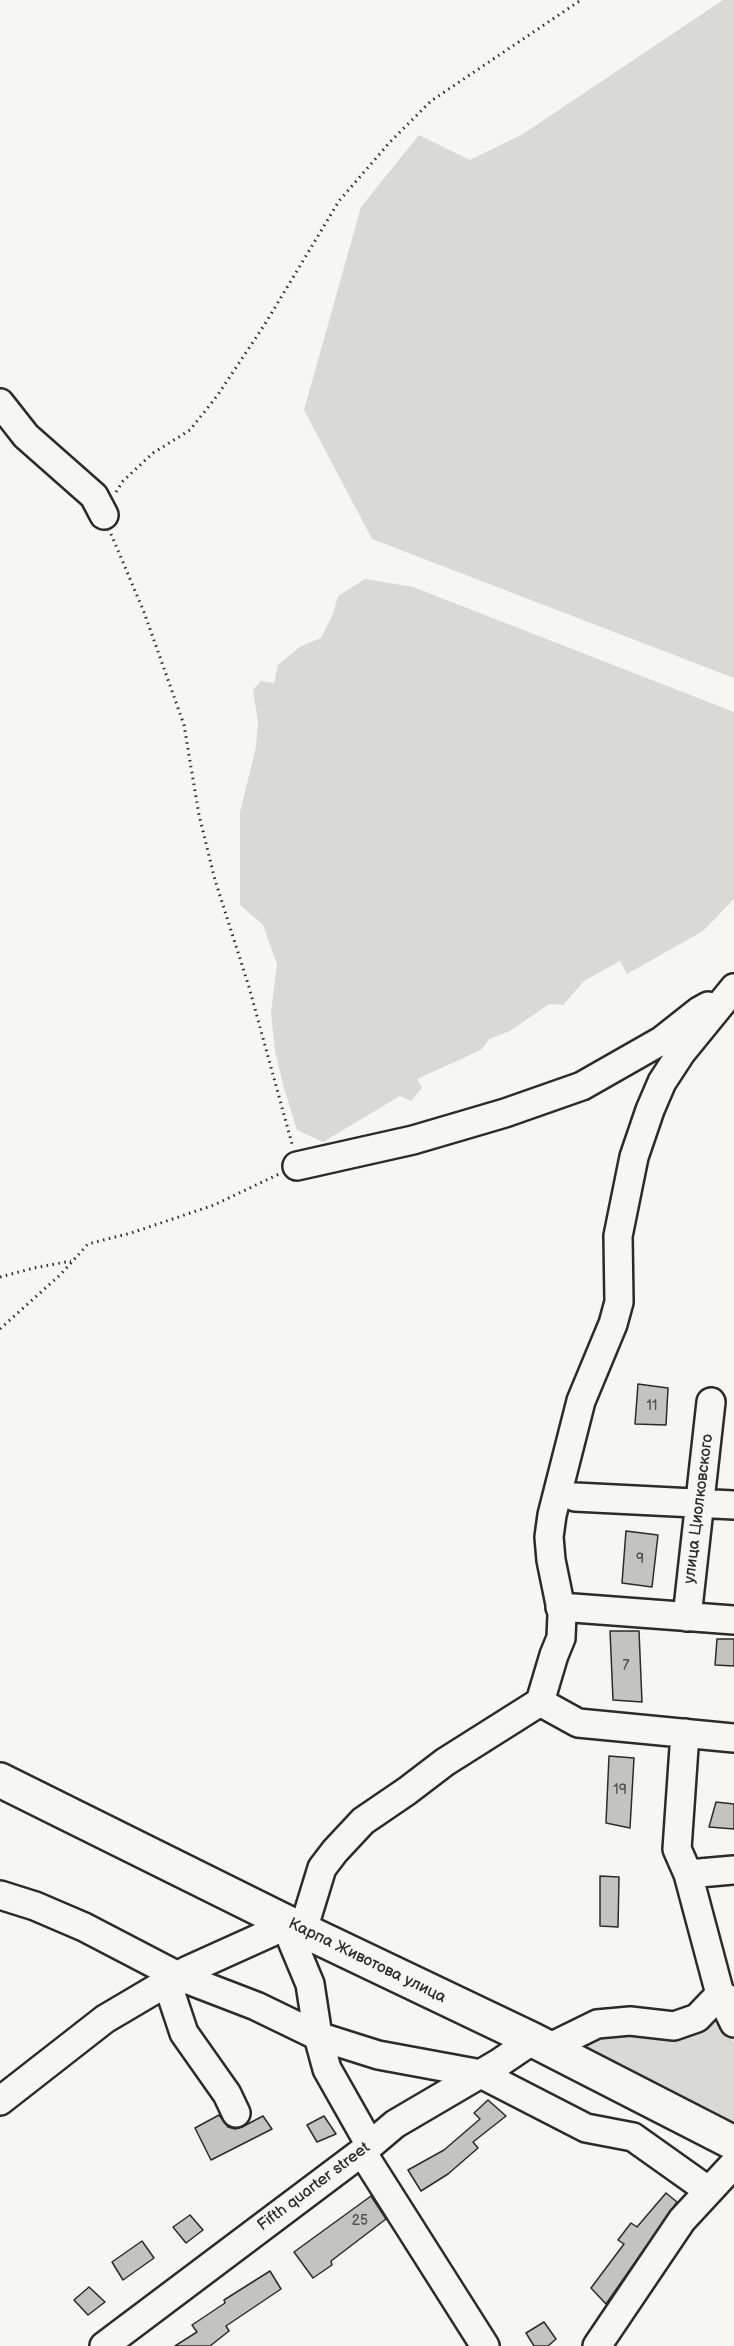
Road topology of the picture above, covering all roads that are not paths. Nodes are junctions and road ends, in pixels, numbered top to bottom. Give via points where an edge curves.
1 (0, 404) edge
2 (104, 515) road end
3 (730, 993) edge
4 (297, 1166) road end
5 (711, 1402) dead end
6 (575, 1497) dead end
7 (699, 1503) junction
8 (734, 1505) edge
9 (560, 1607) junction
10 (687, 1617) junction
11 (734, 1620) edge
12 (540, 1702) junction
13 (685, 1732) junction
14 (734, 1738) edge
15 (0, 1780) edge
16 (734, 1870) edge
17 (688, 1874) junction
18 (0, 1895) edge
19 (297, 1927) junction
20 (174, 1978) junction
21 (727, 1998) edge
22 (734, 2024) edge
23 (318, 2036) junction
24 (540, 2044) junction
25 (481, 2074) junction
26 (0, 2101) edge
27 (236, 2113) dead end
28 (734, 2143) edge
29 (366, 2148) junction
30 (724, 2181) edge
31 (104, 2346) edge
32 (485, 2346) edge
33 (597, 2346) edge

1 - 2 street via 26,436 94,496
3 - 4 street via 660,1041 582,1086 413,1140
3 - 9 street via 662,1082 634,1157 618,1236 619,1302 614,1324 581,1401 552,1515 551,1560
5 - 7 street, улица Циолковского
6 - 7 street
7 - 8 street
7 - 10 street, улица Циолковского
9 - 10 street
9 - 12 street via 561,1638
10 - 11 street
12 - 13 street via 578,1723
12 - 19 street via 445,1762 363,1821 322,1868
13 - 14 street
13 - 17 street via 677,1849
15 - 19 main road, Карпа Животова улица
16 - 17 street
17 - 21 street
18 - 20 street via 84,1927
19 - 20 street
19 - 23 street via 292,1941 309,1984
19 - 24 main road, Карпа Животова улица
20 - 23 street via 256,2007
20 - 26 street via 105,2019
20 - 27 street via 172,1997 184,2033
21 - 22 street
21 - 24 street, Fifth quarter street via 696,2018 674,2026 630,2021 597,2024
23 - 25 street via 378,2055
23 - 29 street via 327,2069
24 - 25 street, Fifth quarter street
24 - 28 main road, Карпа Животова улица
25 - 29 street, Fifth quarter street via 395,2124
25 - 30 street via 586,2128 633,2137
29 - 31 street, Fifth quarter street
29 - 32 street
30 - 33 street via 682,2220

